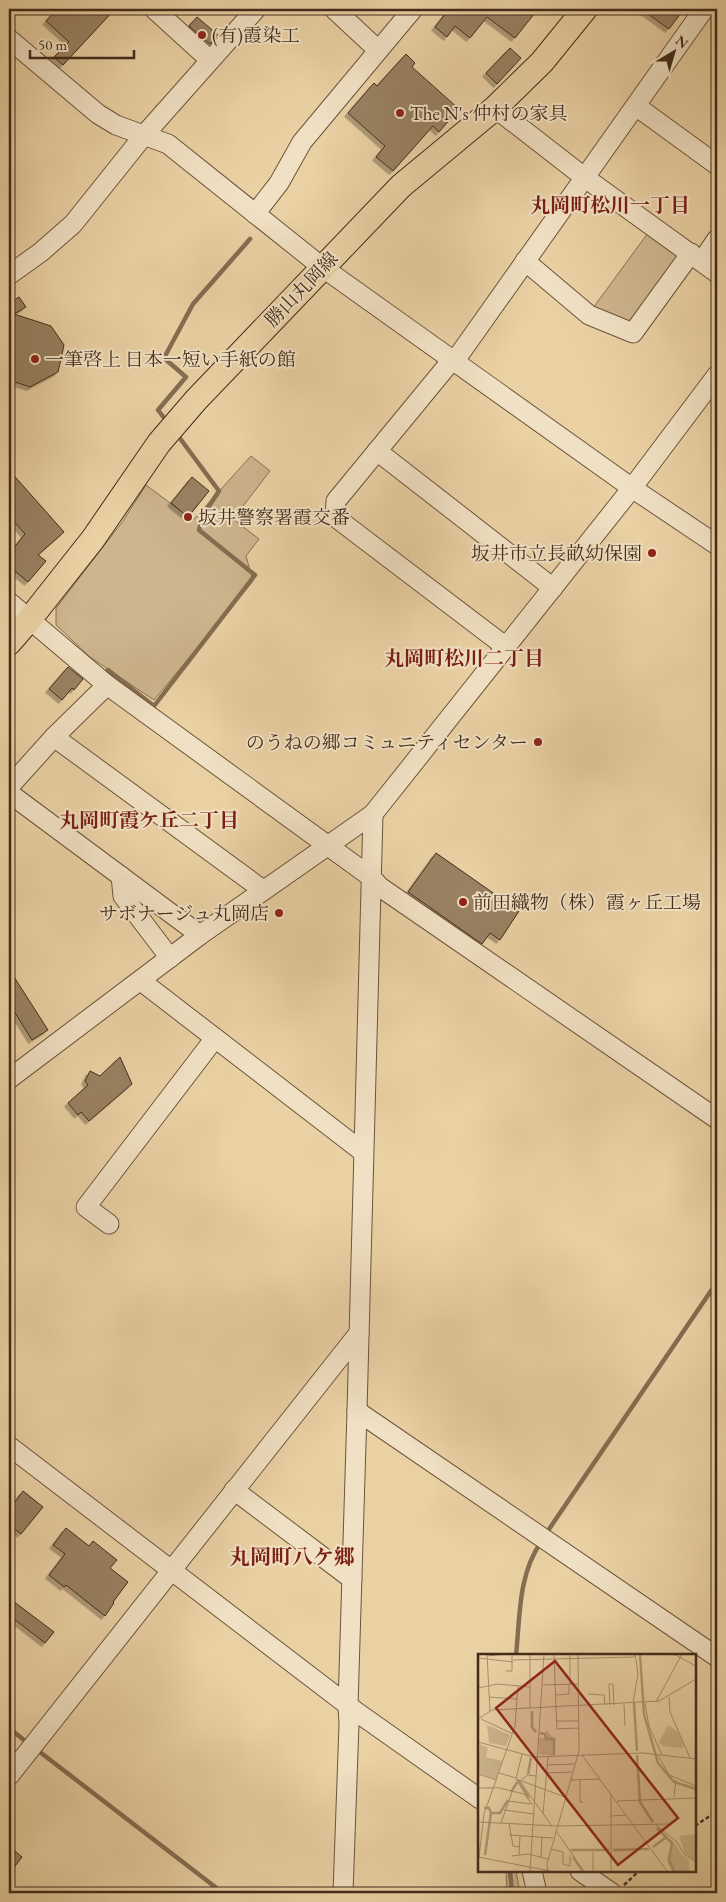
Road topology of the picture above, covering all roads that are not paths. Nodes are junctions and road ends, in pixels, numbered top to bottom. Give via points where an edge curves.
1 (154, 9) edge
2 (256, 9) edge
3 (334, 9) edge
4 (413, 9) edge
5 (586, 9) edge
6 (704, 9) edge
7 (9, 39) edge
8 (378, 50) junction
9 (210, 60) junction
10 (636, 106) junction
11 (495, 108) junction
12 (145, 134) junction
13 (717, 165) edge
14 (584, 177) junction
15 (256, 214) junction
16 (717, 239) edge
17 (696, 257) junction
18 (524, 261) junction
19 (322, 267) junction
20 (717, 272) edge
21 (9, 275) edge
22 (453, 361) junction
23 (717, 375) edge
24 (377, 451) junction
25 (632, 488) junction
26 (717, 545) edge
27 (553, 588) junction
28 (9, 602) edge
29 (29, 620) junction
30 (9, 643) edge
31 (506, 647) junction
32 (107, 685) junction
33 (54, 738) junction
34 (9, 788) edge
35 (373, 814) junction
36 (326, 846) junction
37 (121, 876) junction
38 (371, 877) junction
39 (263, 890) junction
40 (200, 935) junction
41 (170, 958) junction
42 (141, 981) junction
43 (215, 1038) junction
44 (9, 1079) edge
45 (717, 1119) edge
46 (363, 1152) junction
47 (110, 1224) dead end
48 (359, 1333) junction
49 (357, 1411) junction
50 (9, 1446) edge
51 (234, 1490) junction
52 (170, 1570) junction
53 (352, 1579) junction
54 (717, 1657) edge
55 (348, 1706) junction
56 (13, 1765) edge
57 (478, 1798) edge
58 (532, 1872) edge
59 (582, 1872) edge
60 (617, 1890) edge
61 (343, 1893) edge
62 (537, 1893) edge

1 - 9 street
2 - 9 street
3 - 8 street
4 - 8 street
5 - 11 main road, 勝山丸岡線 via 542,62
6 - 10 street
7 - 12 street via 98,114 116,125
8 - 15 street via 302,142 279,183
9 - 12 street
10 - 13 street
10 - 14 street
11 - 14 street
11 - 19 main road, 勝山丸岡線 via 401,186
12 - 15 street via 168,144
12 - 21 street via 72,224
14 - 17 street
14 - 18 street
15 - 19 street
16 - 17 street
17 - 18 street via 634,333 589,315
17 - 20 street
18 - 22 street
19 - 22 street
19 - 29 main road, 勝山丸岡線 via 159,443 93,539
22 - 24 street
22 - 25 street
23 - 25 street
24 - 27 street
24 - 31 street via 336,501 335,517
25 - 26 street
25 - 27 street
27 - 31 street
28 - 29 street
29 - 30 main road, 勝山丸岡線
29 - 32 street
31 - 35 street
32 - 33 street
32 - 36 street
33 - 34 street
33 - 39 street
34 - 37 street
35 - 36 street
35 - 38 street
36 - 38 street
36 - 39 street
37 - 40 street
37 - 41 street via 122,896
38 - 45 street
38 - 46 street
39 - 40 street
40 - 41 street
41 - 42 street
42 - 43 street
42 - 44 street
43 - 46 street
43 - 47 street via 86,1207
46 - 48 street
48 - 49 street
48 - 51 street
49 - 53 street
49 - 54 street
50 - 52 street
51 - 52 street
51 - 53 street
52 - 55 street
52 - 56 street
53 - 55 street
55 - 57 street
55 - 61 street
58 - 62 street
59 - 60 street

